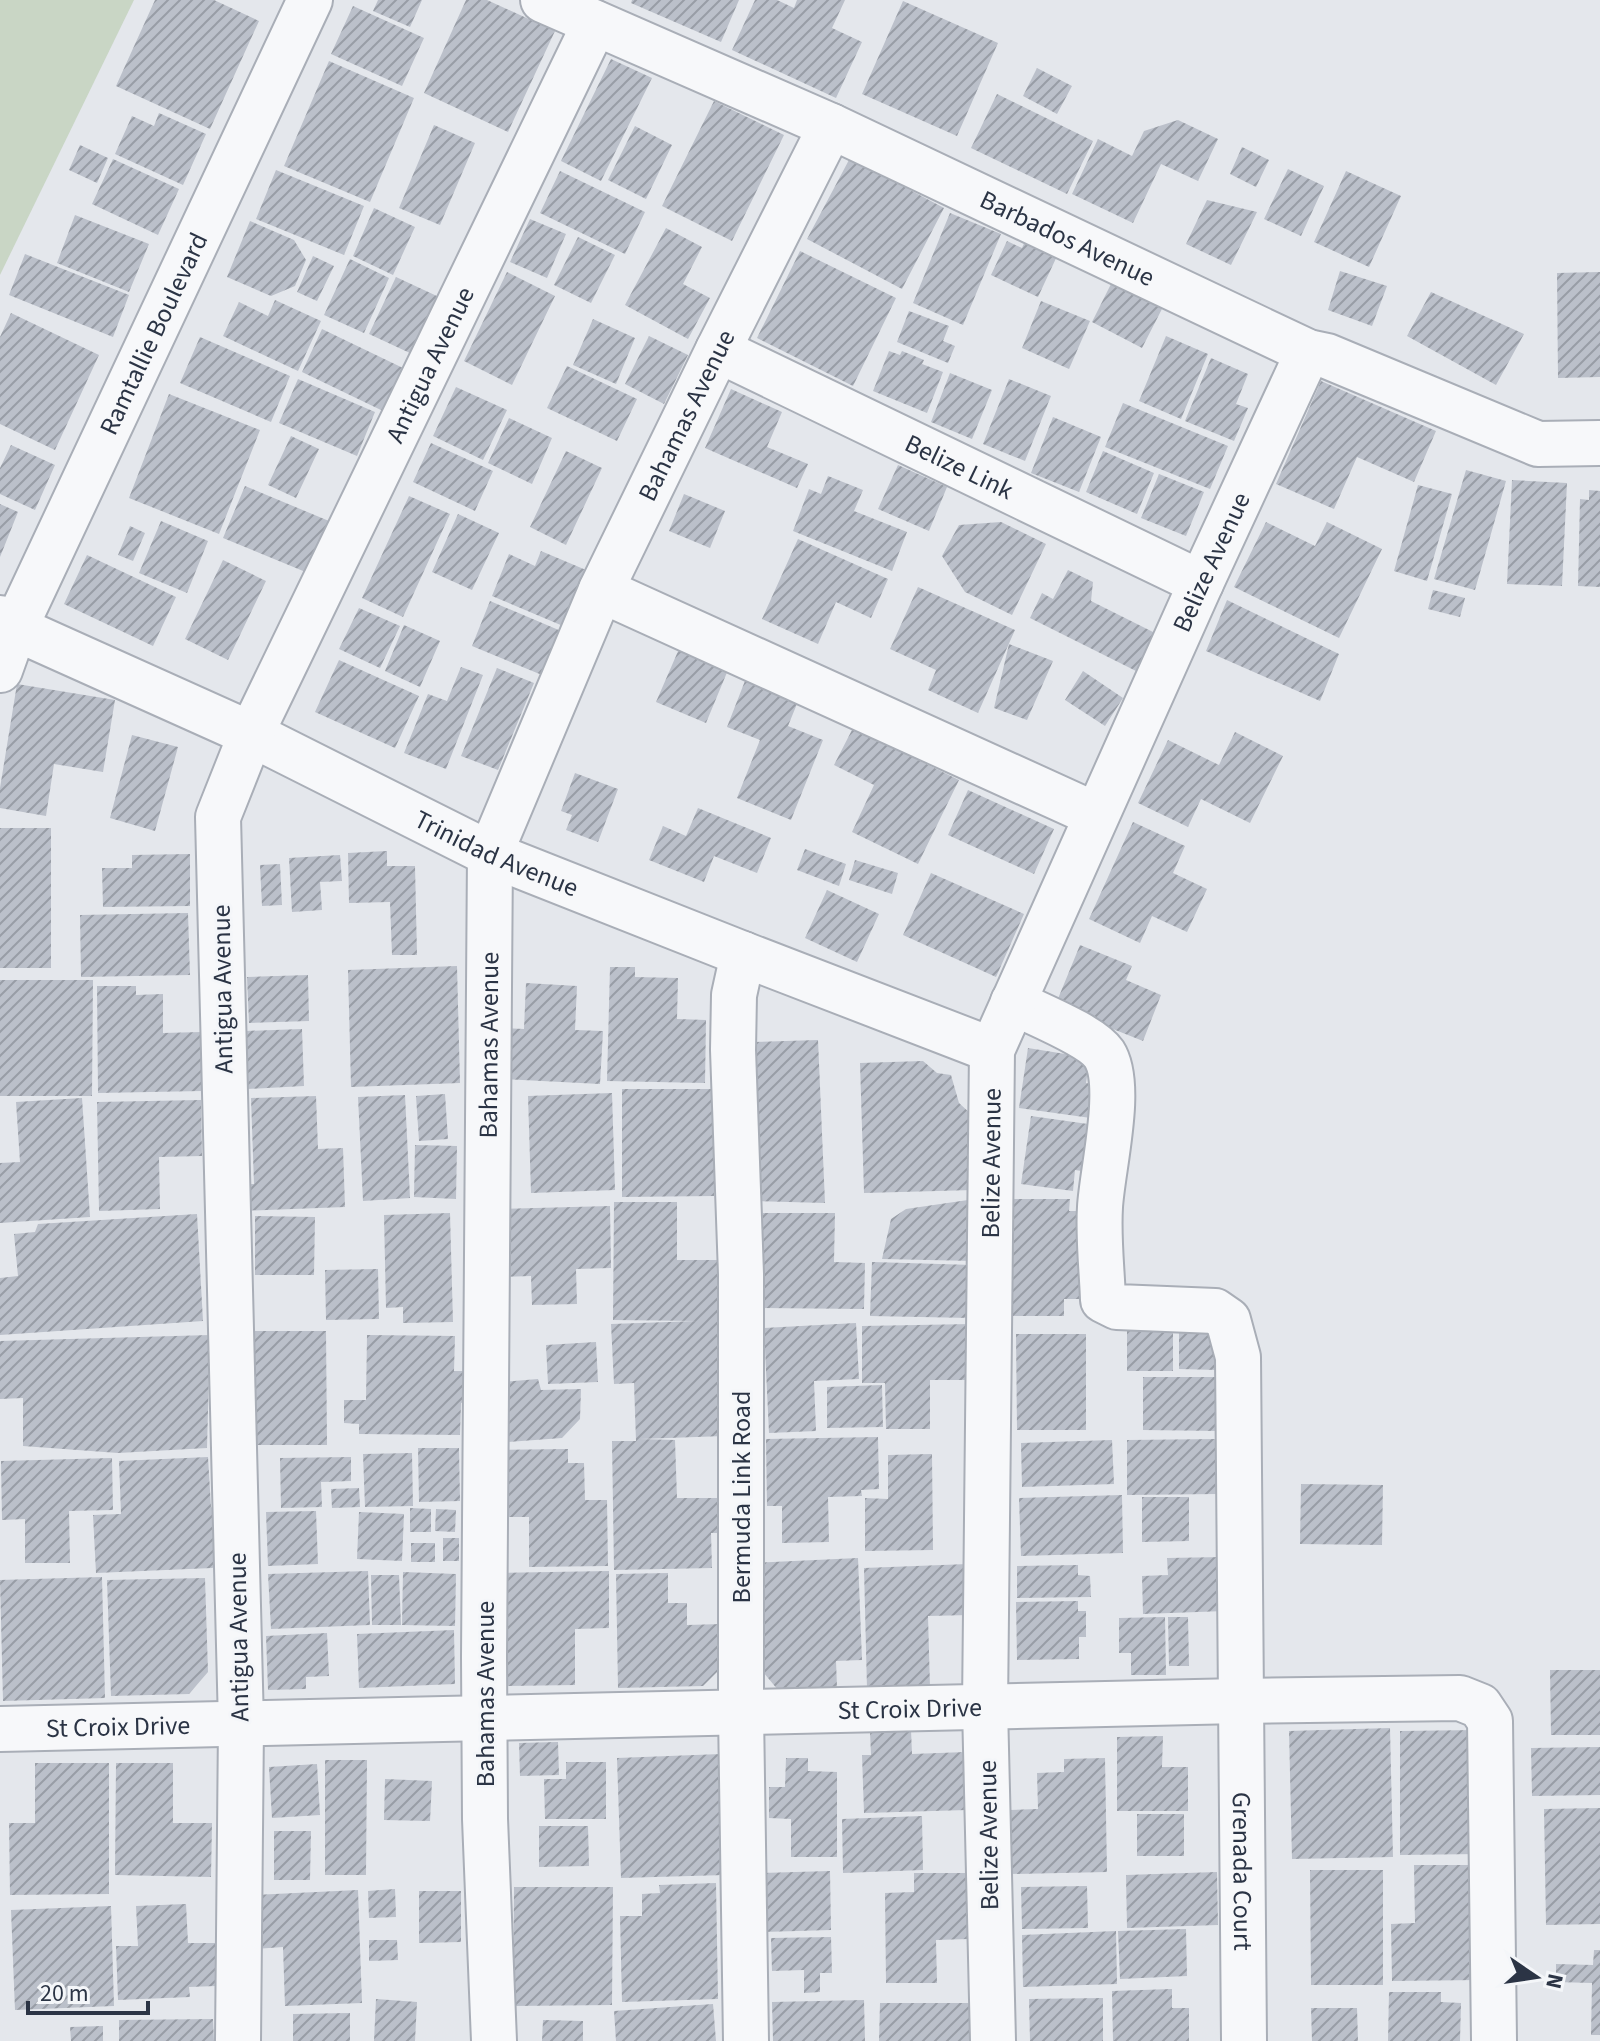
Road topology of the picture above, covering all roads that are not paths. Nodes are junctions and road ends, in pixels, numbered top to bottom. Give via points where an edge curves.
1 (310, 0) edge
2 (543, 0) edge
3 (595, 23) junction
4 (831, 126) junction
5 (718, 350) junction
6 (1308, 352) junction
7 (1600, 443) edge
8 (1201, 583) junction
9 (601, 590) junction
10 (8, 623) edge
11 (0, 670) edge
12 (251, 734) junction
13 (1096, 815) junction
14 (490, 854) junction
15 (743, 954) junction
16 (1013, 1002) junction
17 (992, 1050) junction
18 (1240, 1701) junction
19 (985, 1707) junction
20 (741, 1713) junction
21 (485, 1718) junction
22 (241, 1724) junction
23 (0, 1729) edge
24 (238, 2041) edge
25 (494, 2041) edge
26 (746, 2041) edge
27 (993, 2041) edge
28 (1244, 2041) edge
29 (1494, 2041) edge

1 - 10 street, Ramtallie Boulevard
2 - 3 street, Barbados Avenue
3 - 4 street, Barbados Avenue
3 - 12 street, Antigua Avenue
4 - 5 street, Bahamas Avenue
4 - 6 street, Barbados Avenue
5 - 8 street, Belize Link
5 - 9 street, Bahamas Avenue
6 - 7 street, Barbados Avenue via 1538,444
6 - 8 street, Belize Avenue
8 - 13 street, Belize Avenue
9 - 13 street
9 - 14 street, Bahamas Avenue
10 - 11 street, Ramtallie Boulevard
10 - 12 street, Trinidad Avenue
12 - 14 street, Trinidad Avenue
12 - 22 street, Antigua Avenue via 218,817
13 - 16 street, Belize Avenue
14 - 15 street, Trinidad Avenue
14 - 21 street, Bahamas Avenue
15 - 17 street, Trinidad Avenue
15 - 20 street, Bermuda Link Road via 734,995 733,1050 741,1274
16 - 17 street, Belize Avenue
16 - 18 street, Grenada Court via 1089,1040 1104,1054 1111,1073 1100,1209 1103,1300 1117,1307 1215,1311 1228,1320 1238,1357
17 - 19 street, Belize Avenue
18 - 19 street, St Croix Drive
18 - 28 street, Grenada Court
18 - 29 street, St Croix Drive via 1460,1698 1480,1706 1490,1721
19 - 20 street, St Croix Drive
19 - 27 street, Belize Avenue
20 - 21 street, St Croix Drive
20 - 26 street, Bermuda Link Road
21 - 22 street, St Croix Drive
21 - 25 street, Bahamas Avenue
22 - 23 street, St Croix Drive
22 - 24 street, Antigua Avenue

